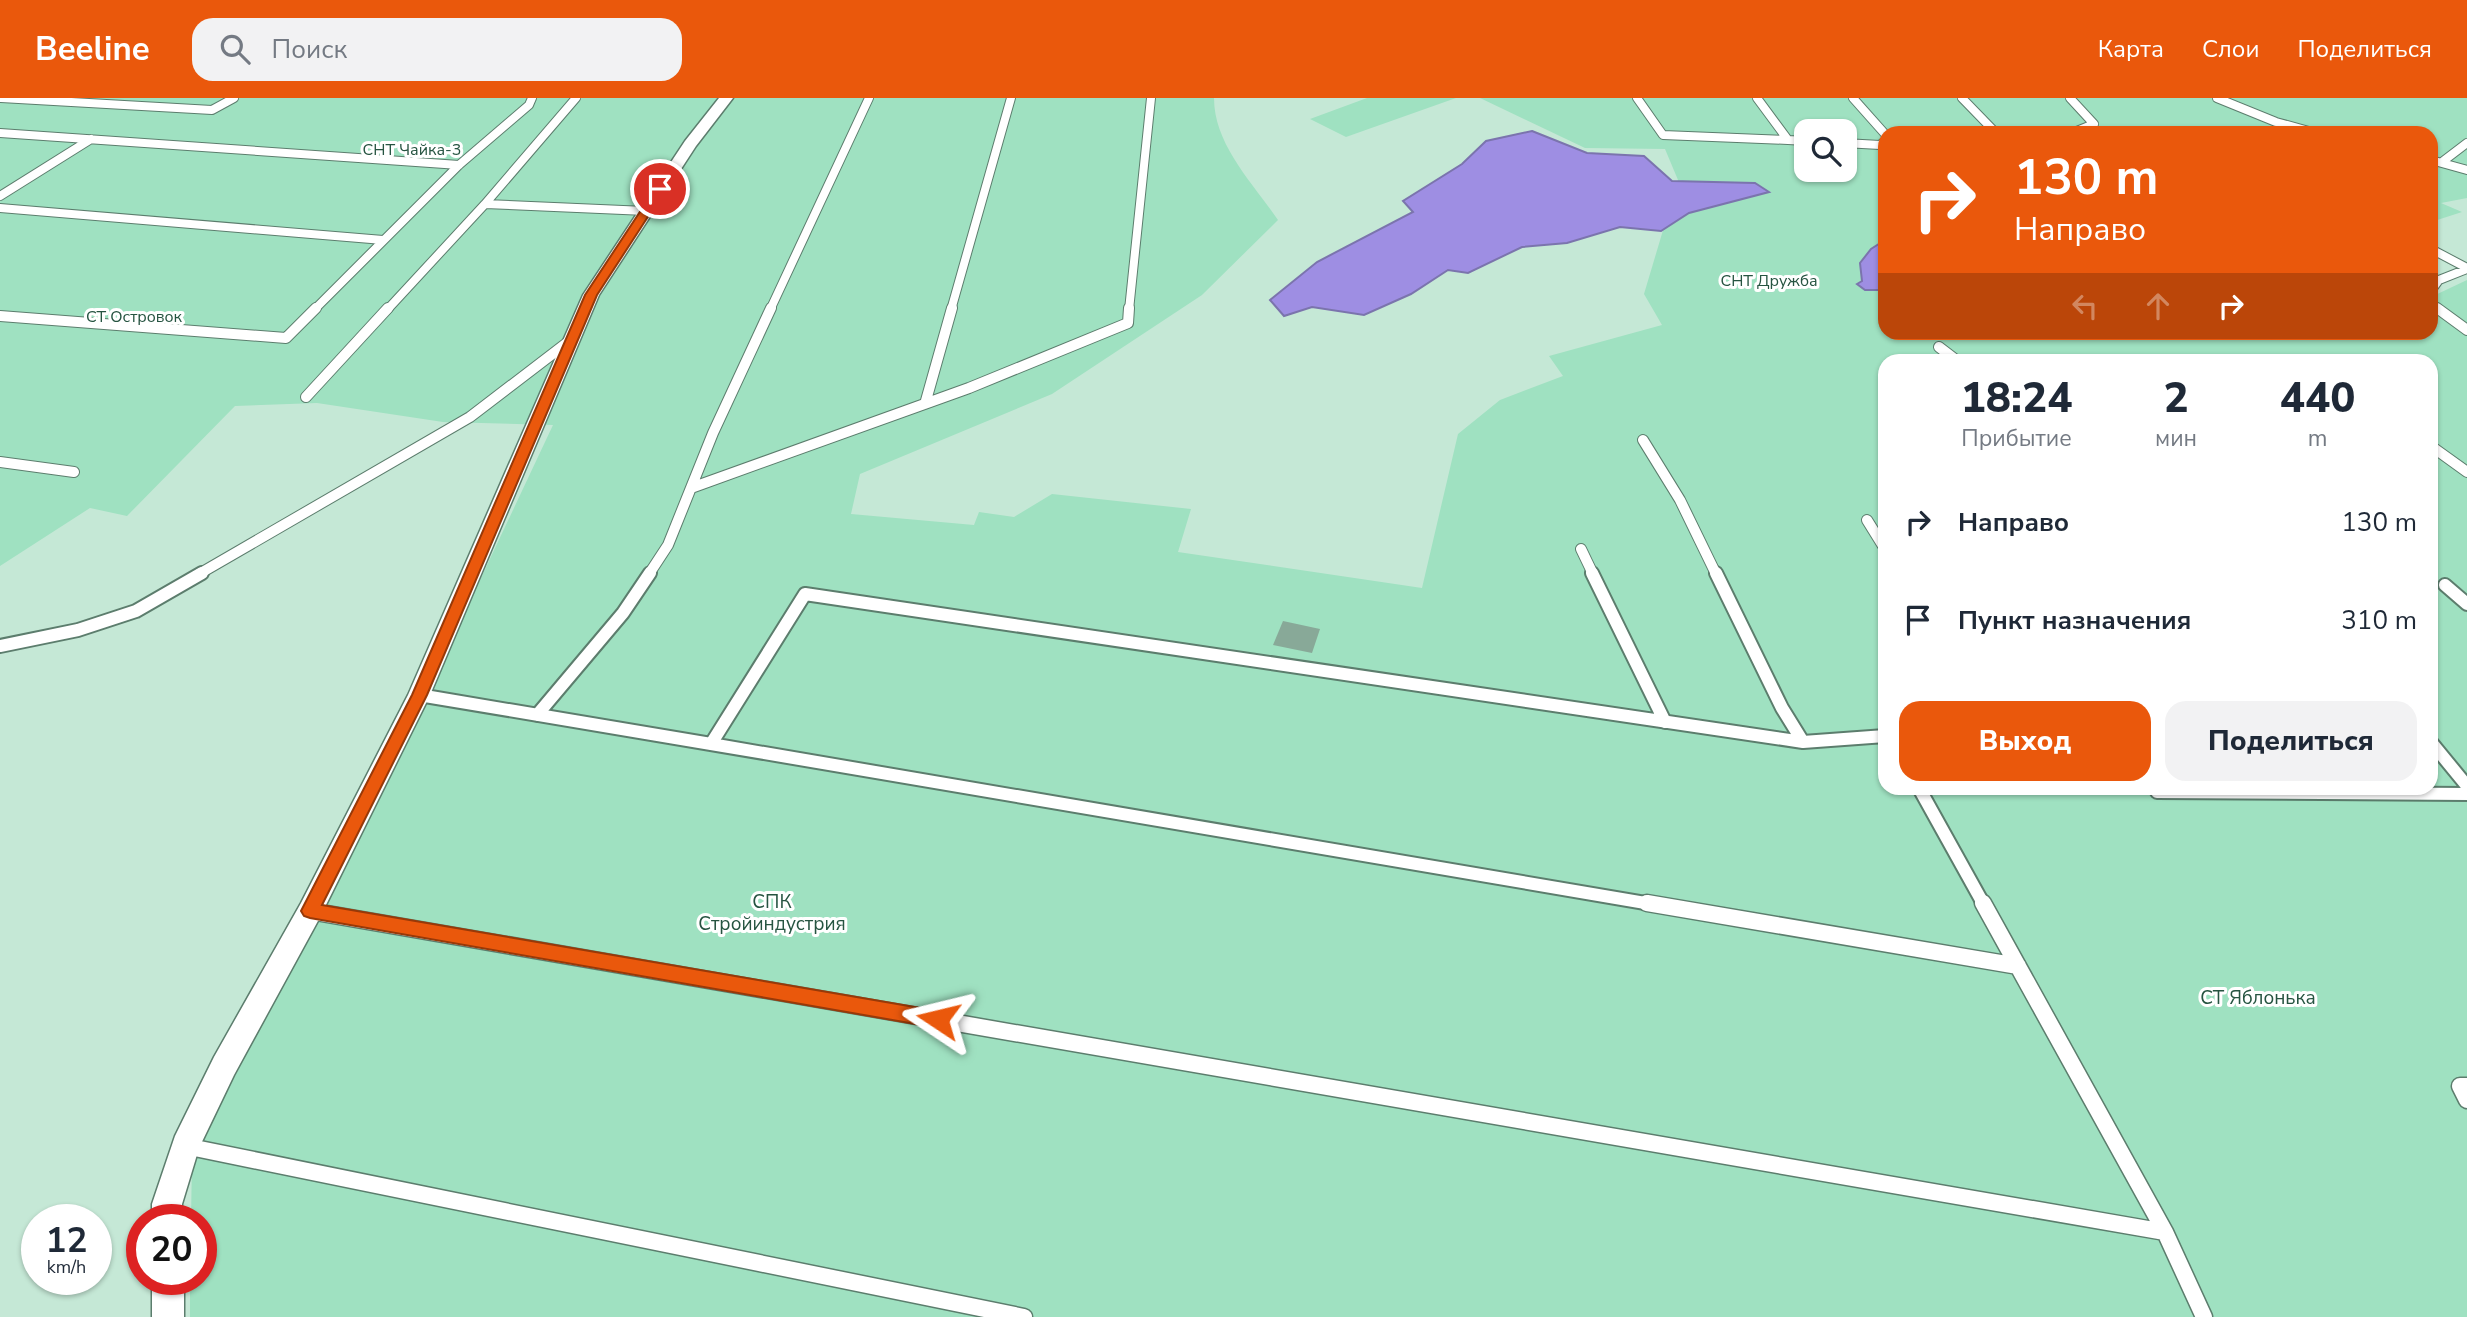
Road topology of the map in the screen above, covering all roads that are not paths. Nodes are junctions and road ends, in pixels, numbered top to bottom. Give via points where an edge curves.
1 (1, 98) edge
2 (234, 98) edge
3 (532, 98) edge
4 (576, 98) edge
5 (726, 98) edge
6 (869, 98) edge
7 (1011, 98) edge
8 (1151, 98) edge
9 (1637, 98) edge
10 (1757, 98) edge
11 (1853, 98) edge
12 (1962, 98) edge
13 (2070, 98) edge
14 (2217, 98) edge
15 (1878, 126) edge
16 (1989, 126) edge
17 (2089, 126) edge
18 (2291, 126) edge
19 (0, 133) edge
20 (91, 139) junction
21 (1788, 140) junction
22 (1794, 140) edge
23 (1857, 144) edge
24 (2467, 144) edge
25 (1878, 145) edge
26 (2438, 161) edge
27 (2442, 162) junction
28 (459, 165) junction
29 (2467, 170) edge
30 (0, 196) edge
31 (485, 204) junction
32 (0, 208) edge
33 (646, 211) junction
34 (383, 240) junction
35 (2438, 253) edge
36 (2467, 268) edge
37 (2438, 281) edge
38 (2438, 309) edge
39 (0, 316) edge
40 (2467, 330) edge
41 (572, 339) junction
42 (1938, 347) dead end
43 (1948, 354) edge
44 (306, 397) dead end
45 (925, 404) junction
46 (1643, 440) dead end
47 (2438, 451) edge
48 (2, 463) edge
49 (74, 472) dead end
50 (2467, 472) edge
51 (691, 488) junction
52 (1867, 520) dead end
53 (1878, 537) edge
54 (1581, 549) dead end
55 (2445, 585) dead end
56 (2467, 604) edge
57 (0, 646) edge
58 (419, 695) junction
59 (537, 715) junction
60 (1665, 722) junction
61 (1878, 737) edge
62 (1803, 742) junction
63 (711, 744) junction
64 (2438, 751) edge
65 (2467, 786) edge
66 (2438, 794) edge
67 (2467, 794) edge
68 (1923, 795) edge
69 (310, 911) junction
70 (2018, 966) junction
71 (2467, 1086) edge
72 (2467, 1100) edge
73 (185, 1146) junction
74 (167, 1204) edge
75 (2165, 1232) junction
76 (168, 1295) edge
77 (168, 1317) edge
78 (1024, 1317) edge
79 (2204, 1317) edge

1 - 2 lane via 212,110
3 - 28 lane
4 - 31 lane
5 - 33 street
6 - 51 lane
7 - 45 lane
8 - 45 lane via 1128,323
9 - 21 lane via 1663,135
10 - 21 lane
11 - 15 lane
12 - 16 lane
13 - 17 lane via 2094,124
14 - 18 lane
19 - 20 lane
20 - 28 lane
20 - 30 lane
21 - 22 lane
23 - 25 lane
24 - 27 lane
26 - 27 lane
27 - 29 lane
28 - 34 lane
31 - 33 lane
31 - 44 lane
32 - 34 lane
33 - 41 street via 591,295
34 - 39 lane via 286,338
35 - 36 lane
36 - 37 lane
38 - 40 lane
41 - 57 lane via 470,417 136,611 98,625
41 - 58 street
42 - 43 lane
45 - 51 lane
46 - 62 lane via 1680,500
47 - 50 lane
48 - 49 lane
51 - 59 lane via 668,545 623,613
52 - 53 lane
54 - 60 lane
55 - 56 lane
58 - 59 lane
58 - 69 street
59 - 63 lane
60 - 62 lane
60 - 63 lane via 805,594
61 - 62 lane
63 - 70 lane
64 - 65 lane
66 - 67 lane
68 - 70 lane
69 - 73 street
69 - 75 lane
70 - 75 lane
71 - 72 lane via 2459,1086
73 - 74 street
73 - 78 lane
75 - 79 lane
76 - 77 street

